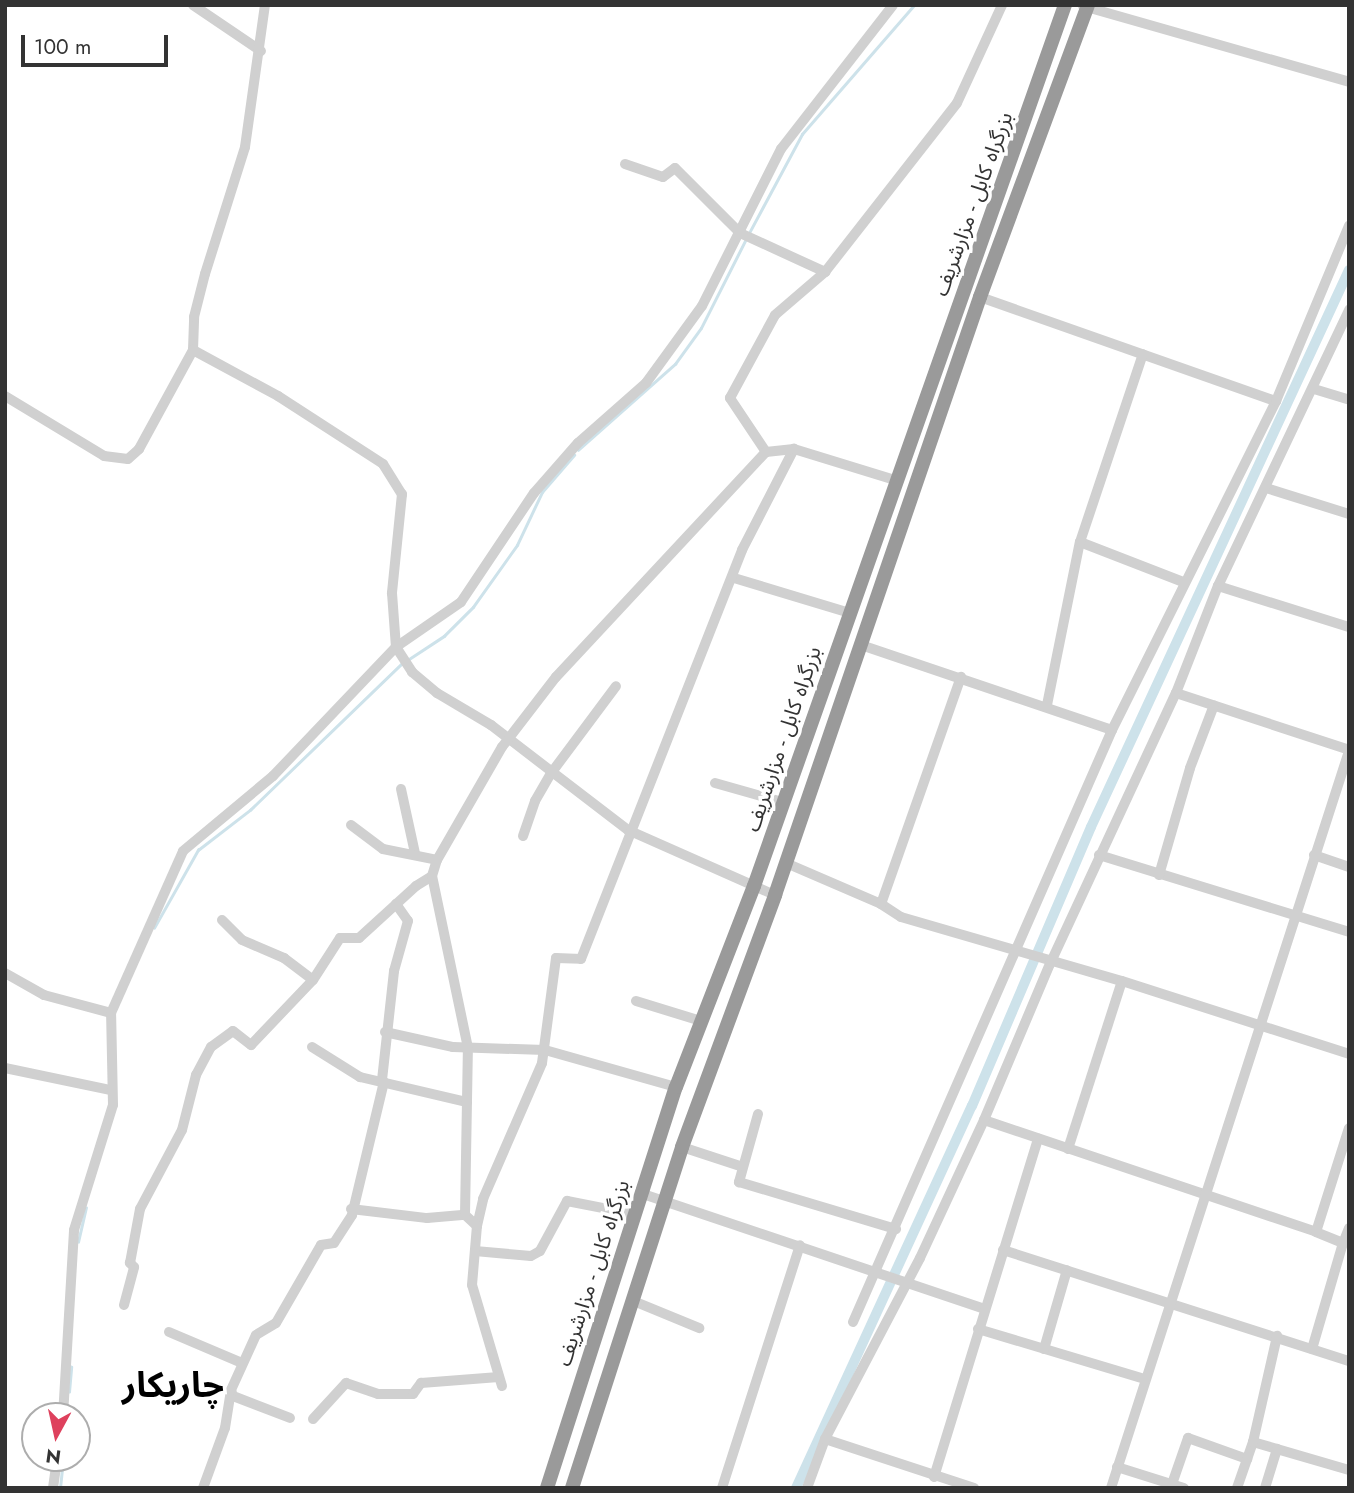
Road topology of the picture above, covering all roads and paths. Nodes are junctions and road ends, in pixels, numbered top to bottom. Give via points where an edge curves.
1 (192, 5) edge
2 (265, 5) edge
3 (893, 5) edge
4 (1002, 5) edge
5 (1065, 5) edge
6 (1086, 6) edge
7 (261, 51) junction
8 (1349, 82) edge
9 (625, 164) dead end
10 (1349, 226) edge
11 (746, 235) junction
12 (825, 272) junction
13 (980, 297) junction
14 (1349, 310) edge
15 (193, 350) junction
16 (1143, 354) junction
17 (1314, 389) junction
18 (5, 396) edge
19 (1349, 400) edge
20 (1276, 401) junction
21 (794, 449) junction
22 (766, 452) junction
23 (898, 481) junction
24 (1266, 488) junction
25 (1349, 514) edge
26 (1080, 542) junction
27 (734, 578) junction
28 (1182, 582) junction
29 (1218, 586) junction
30 (850, 613) junction
31 (1349, 627) edge
32 (860, 645) junction
33 (396, 647) junction
34 (961, 677) junction
35 (616, 685) dead end
36 (1176, 693) junction
37 (1047, 705) junction
38 (1214, 705) junction
39 (1112, 730) junction
40 (508, 740) junction
41 (1349, 750) edge
42 (552, 772) junction
43 (715, 783) dead end
44 (401, 789) dead end
45 (782, 802) junction
46 (351, 825) dead end
47 (628, 830) junction
48 (523, 836) dead end
49 (415, 853) junction
50 (1099, 855) junction
51 (1314, 855) junction
52 (437, 860) junction
53 (786, 863) junction
54 (1349, 867) edge
55 (1159, 875) junction
56 (432, 876) junction
57 (754, 886) junction
58 (775, 895) junction
59 (396, 904) junction
60 (881, 904) junction
61 (1293, 915) junction
62 (222, 920) dead end
63 (1349, 932) edge
64 (1023, 955) junction
65 (1045, 962) junction
66 (5, 973) edge
67 (313, 980) junction
68 (1122, 981) junction
69 (636, 1001) dead end
70 (111, 1013) junction
71 (701, 1021) junction
72 (1258, 1024) junction
73 (386, 1032) junction
74 (312, 1047) dead end
75 (468, 1048) junction
76 (545, 1050) junction
77 (1349, 1054) edge
78 (5, 1069) edge
79 (383, 1081) junction
80 (676, 1087) junction
81 (110, 1090) junction
82 (467, 1102) junction
83 (758, 1114) dead end
84 (984, 1121) junction
85 (1349, 1128) edge
86 (1038, 1139) junction
87 (682, 1147) junction
88 (1068, 1149) junction
89 (740, 1166) junction
90 (1336, 1166) junction
91 (1349, 1170) edge
92 (640, 1193) junction
93 (1203, 1193) junction
94 (664, 1201) junction
95 (351, 1209) junction
96 (633, 1214) junction
97 (465, 1215) junction
98 (477, 1226) junction
99 (1349, 1228) edge
100 (896, 1229) junction
101 (1316, 1232) junction
102 (1343, 1243) junction
103 (800, 1245) junction
104 (1003, 1250) junction
105 (475, 1251) junction
106 (1067, 1270) junction
107 (880, 1274) junction
108 (901, 1282) junction
109 (631, 1300) junction
110 (1169, 1301) junction
111 (124, 1305) dead end
112 (984, 1310) junction
113 (853, 1322) dead end
114 (699, 1328) dead end
115 (978, 1329) junction
116 (169, 1332) dead end
117 (1277, 1336) junction
118 (1044, 1349) junction
119 (1312, 1349) junction
120 (1349, 1361) edge
121 (242, 1363) junction
122 (1145, 1379) junction
123 (231, 1390) junction
124 (64, 1402) edge
125 (290, 1418) dead end
126 (313, 1419) dead end
127 (825, 1439) junction
128 (1253, 1442) junction
129 (1277, 1449) junction
130 (1247, 1458) junction
131 (1117, 1467) junction
132 (1349, 1470) edge
133 (934, 1477) junction
134 (1172, 1484) junction
135 (203, 1488) edge
136 (547, 1488) edge
137 (572, 1488) edge
138 (722, 1488) edge
139 (807, 1488) edge
140 (974, 1488) edge
141 (1111, 1488) edge
142 (1184, 1488) edge
143 (1237, 1488) edge
144 (1265, 1488) edge

1 - 7 street
2 - 7 street
3 - 11 street via 781,149
4 - 12 street via 957,103
5 - 23 highway, بزرگراه کابل - مزارشریف
6 - 8 street
6 - 13 highway, بزرگراه کابل - مزارشریف
7 - 15 street via 245,147 194,317
9 - 11 street via 663,177 675,168
10 - 20 street
11 - 12 street
11 - 33 street via 686,331 646,383 578,443 534,493 461,602
12 - 22 street via 775,315 730,398
13 - 16 street
13 - 32 highway, بزرگراه کابل - مزارشریف
14 - 17 street
15 - 18 street via 139,449 128,458 104,456
15 - 33 street via 290,404 383,464 394,480 402,494 392,593
16 - 20 street
16 - 26 street
17 - 19 street
17 - 24 street
20 - 28 street
21 - 22 street
21 - 23 street
21 - 27 street via 742,550
22 - 40 street via 556,677
23 - 30 highway, بزرگراه کابل - مزارشریف
24 - 25 street
24 - 29 street
26 - 28 street
26 - 37 street
27 - 30 street
27 - 47 street
28 - 39 street
29 - 31 street
29 - 36 street
30 - 45 highway, بزرگراه کابل - مزارشریف
32 - 34 street
32 - 53 highway, بزرگراه کابل - مزارشریف
33 - 40 street via 412,672
33 - 70 street via 273,776 183,851
34 - 37 street
34 - 60 street
35 - 42 street
36 - 38 street
36 - 50 street
37 - 39 street
38 - 41 street
38 - 55 street
39 - 64 street
40 - 42 street
40 - 52 street
41 - 51 street
42 - 47 street
42 - 48 street via 535,801
43 - 45 street
44 - 49 street
45 - 57 highway, بزرگراه کابل - مزارشریف
46 - 49 street via 383,849
47 - 57 street
47 - 76 street via 580,959 556,958
49 - 52 street
50 - 55 street
50 - 65 street
51 - 54 street
51 - 61 street
52 - 56 street
53 - 58 highway, بزرگراه کابل - مزارشریف
53 - 60 street
55 - 61 street
56 - 59 street
56 - 75 street
57 - 58 street
57 - 71 highway, بزرگراه کابل - مزارشریف
58 - 87 highway, بزرگراه کابل - مزارشریف
59 - 67 street via 359,938 340,938
59 - 73 street via 408,921 394,971
60 - 64 street via 901,917
61 - 63 street
61 - 72 street
62 - 67 street via 242,940 284,958
64 - 65 street
64 - 100 street
65 - 68 street
65 - 84 street
66 - 70 street via 44,995
67 - 111 street via 251,1045 233,1031 211,1047 196,1075 182,1130 140,1209 130,1263 134,1267
68 - 72 street
68 - 88 street
69 - 71 street
70 - 81 street
71 - 80 highway, بزرگراه کابل - مزارشریف
72 - 77 street
72 - 93 street
73 - 75 street
73 - 79 street
74 - 79 street via 360,1077
75 - 76 street
75 - 82 street
76 - 80 street
76 - 98 street via 524,1111 482,1199
78 - 81 street
79 - 82 street
79 - 95 street
80 - 92 highway, بزرگراه کابل - مزارشریف
81 - 124 street via 113,1105 75,1230
82 - 97 street
83 - 89 street
84 - 86 street
84 - 108 street
85 - 90 street
86 - 88 street
86 - 104 street
87 - 89 street
87 - 94 highway, بزرگراه کابل - مزارشریف
88 - 93 street
89 - 100 street via 738,1177 744,1184
90 - 91 street
90 - 101 street
92 - 94 street
92 - 96 highway, بزرگراه کابل - مزارشریف
93 - 101 street
93 - 110 street
94 - 103 street
94 - 109 highway, بزرگراه کابل - مزارشریف
95 - 97 street via 427,1218
95 - 121 street via 352,1215 334,1243 321,1245 276,1324 256,1335
96 - 105 street via 567,1201 540,1251 531,1256
96 - 136 highway, بزرگراه کابل - مزارشریف
97 - 98 street
98 - 105 street
99 - 102 street
100 - 107 street
101 - 102 street
102 - 119 street
103 - 107 street
103 - 138 street
104 - 106 street
104 - 112 street
105 - 126 street via 472,1285 500,1382 421,1383 413,1394 378,1394 346,1383
106 - 110 street
106 - 118 street
107 - 108 street
107 - 113 street
108 - 112 street
108 - 127 street
109 - 114 street
109 - 137 highway, بزرگراه کابل - مزارشریف
110 - 117 street
110 - 122 street
112 - 115 street
115 - 118 street
115 - 133 street
116 - 121 street
117 - 119 street
117 - 128 street
118 - 122 street
119 - 120 street
121 - 123 street
122 - 131 street
123 - 125 street via 233,1396
123 - 135 street via 225,1428
127 - 133 street
127 - 139 street
128 - 129 street
128 - 130 street
129 - 132 street
129 - 144 street
130 - 134 street via 1188,1438
130 - 143 street
131 - 134 street
131 - 141 street
133 - 140 street
134 - 142 street

